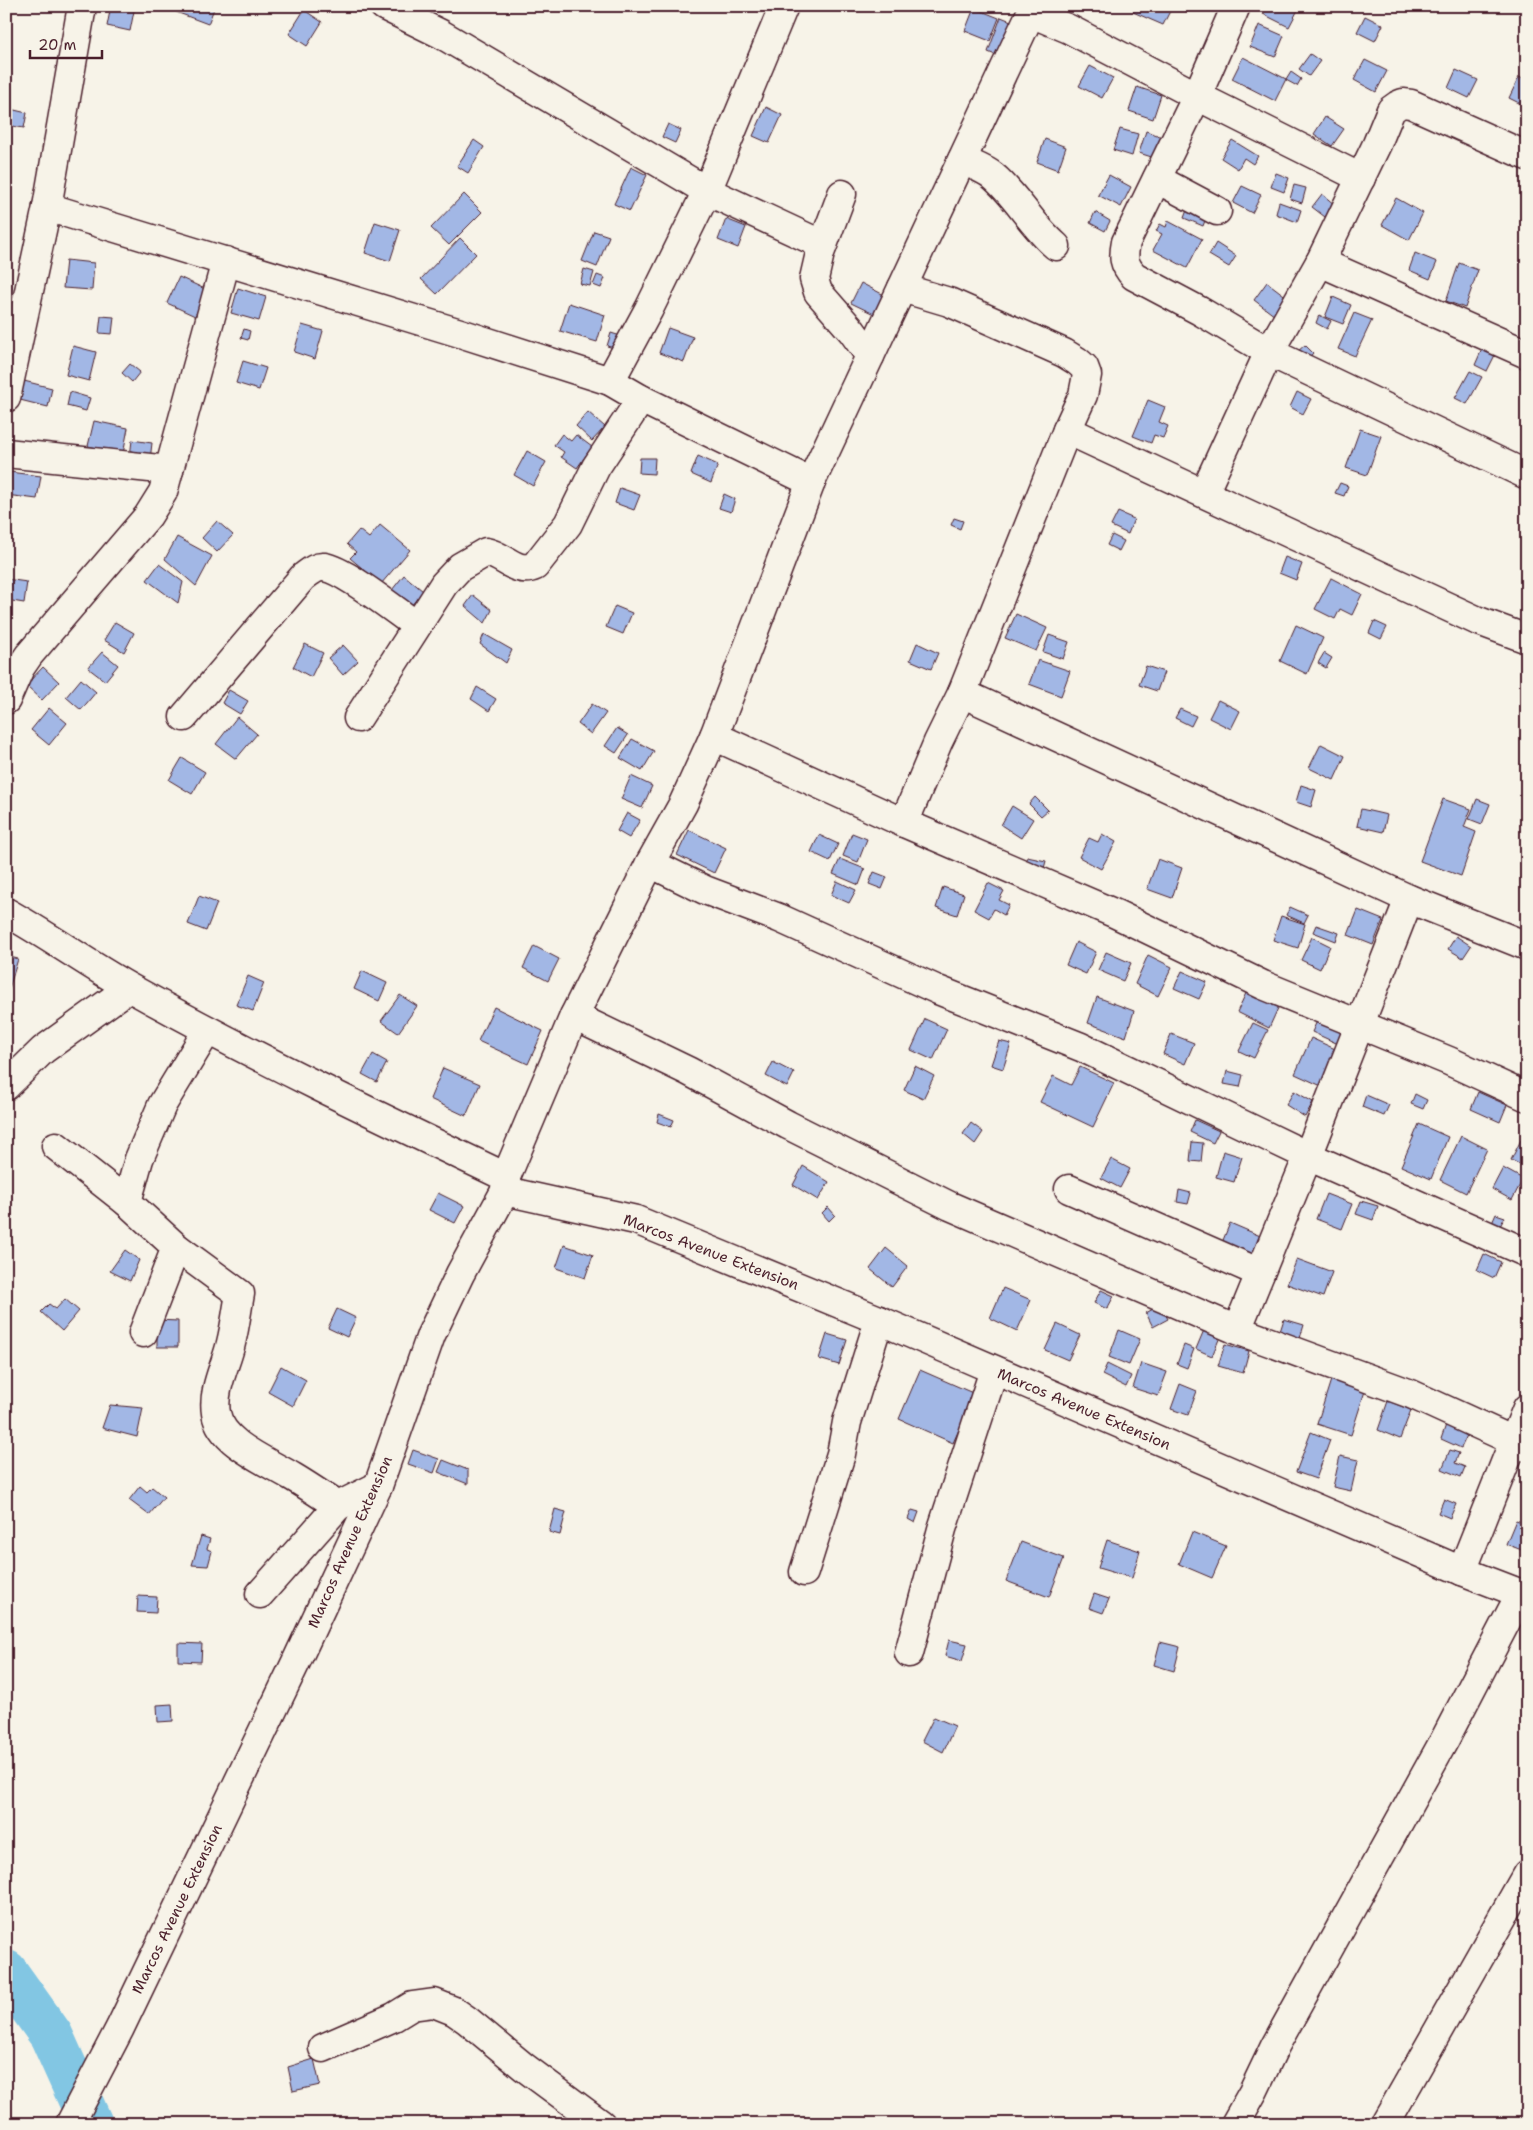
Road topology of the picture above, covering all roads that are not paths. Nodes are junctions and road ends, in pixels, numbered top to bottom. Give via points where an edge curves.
1 (82, 6) edge
2 (384, 6) edge
3 (784, 6) edge
4 (1236, 6) edge
5 (1032, 10) edge
6 (1197, 96) junction
7 (1527, 156) edge
8 (962, 160) junction
9 (1361, 178) junction
10 (1156, 179) junction
11 (707, 191) junction
12 (842, 194) dead end
13 (47, 207) junction
14 (1217, 211) dead end
15 (823, 245) junction
16 (1056, 246) dead end
17 (226, 261) junction
18 (1320, 262) junction
19 (902, 288) junction
20 (1270, 352) junction
21 (1527, 354) edge
22 (870, 356) junction
23 (610, 382) junction
24 (6, 398) edge
25 (641, 399) junction
26 (1066, 430) junction
27 (6, 453) edge
28 (169, 470) junction
29 (1527, 475) edge
30 (811, 482) junction
31 (1204, 492) junction
32 (416, 625) junction
33 (1527, 639) edge
34 (962, 693) junction
35 (6, 700) edge
36 (184, 717) dead end
37 (358, 718) dead end
38 (714, 736) junction
39 (904, 823) junction
40 (650, 863) junction
41 (1409, 899) junction
42 (6, 912) edge
43 (1527, 946) edge
44 (129, 988) junction
45 (574, 1016) junction
46 (1361, 1025) junction
47 (207, 1031) junction
48 (6, 1086) edge
49 (1527, 1097) edge
50 (56, 1146) dead end
51 (1308, 1156) junction
52 (506, 1184) junction
53 (1069, 1189) dead end
54 (127, 1202) junction
55 (176, 1247) junction
56 (1527, 1254) edge
57 (1260, 1273) junction
58 (879, 1320) junction
59 (1237, 1330) junction
60 (143, 1333) dead end
61 (994, 1370) junction
62 (1527, 1408) edge
63 (1520, 1444) edge
64 (378, 1486) junction
65 (338, 1506) junction
66 (1462, 1571) junction
67 (804, 1572) dead end
68 (260, 1594) dead end
69 (1524, 1595) edge
70 (910, 1654) dead end
71 (1527, 1874) edge
72 (324, 2048) dead end
73 (70, 2124) edge
74 (601, 2124) edge
75 (1235, 2124) edge
76 (1386, 2124) edge

1 - 13 street
2 - 11 street via 441,34
3 - 11 street
4 - 6 street
5 - 6 street
5 - 8 street
6 - 9 street
6 - 10 street
7 - 9 street via 1403,103 1391,110
8 - 16 street via 991,174 1002,184 1040,233
8 - 19 street
9 - 18 street
10 - 14 street
10 - 20 street via 1126,242 1122,258 1126,268 1134,276
11 - 15 street
11 - 23 street
12 - 15 street
13 - 17 street
13 - 24 street
15 - 22 street via 814,279 818,292
17 - 23 street via 460,332
17 - 28 street
18 - 20 street
18 - 21 street
19 - 22 street
19 - 26 street via 949,302 1064,353 1084,367 1087,375 1083,395
20 - 29 street
20 - 31 street
22 - 30 street
23 - 25 street
25 - 30 street
25 - 32 street via 596,467 568,524 535,566 521,569 494,553 477,556 450,577
26 - 31 street
26 - 34 street
27 - 28 street
28 - 35 street via 156,505 29,655
30 - 38 street
31 - 33 street via 1476,620
32 - 36 street via 334,570 313,569 303,576
32 - 37 street
34 - 39 street
34 - 41 street
38 - 39 street
38 - 40 street
39 - 46 street via 1116,914 1263,985
40 - 45 street
40 - 51 street via 705,890 779,918 938,990 1081,1047
41 - 43 street
41 - 46 street
42 - 44 street
44 - 47 street
44 - 48 street via 43,1050
45 - 52 street
45 - 59 street via 950,1206
46 - 49 street
46 - 51 street
47 - 52 street
47 - 54 street via 162,1105 140,1158
50 - 54 street
51 - 56 street
51 - 57 street
52 - 58 street, Marcos Avenue Extension via 636,1220
52 - 64 street, Marcos Avenue Extension via 431,1335
53 - 57 street
54 - 55 street
55 - 60 street
55 - 65 street via 240,1294 216,1395 219,1424 245,1450
57 - 59 street
58 - 61 street, Marcos Avenue Extension
58 - 67 street
59 - 63 street via 1411,1394
61 - 66 street, Marcos Avenue Extension
61 - 70 street via 942,1528
62 - 63 street
63 - 66 street
64 - 65 street
64 - 73 street, Marcos Avenue Extension via 120,2028
65 - 68 street
66 - 69 street, Marcos Avenue Extension
69 - 75 street via 1274,2046 1254,2092
71 - 76 street
72 - 74 street via 412,2006 434,2003 454,2010

